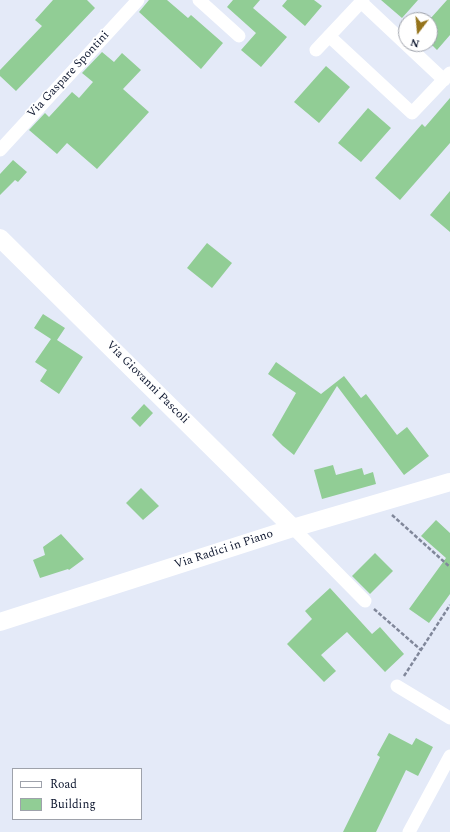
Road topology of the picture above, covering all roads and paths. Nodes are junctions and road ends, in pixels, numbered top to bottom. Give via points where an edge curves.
1 (138, 0) edge
2 (199, 0) edge
3 (362, 1) edge
4 (239, 36) dead end
5 (329, 36) junction
6 (316, 50) dead end
7 (447, 77) edge
8 (0, 150) edge
9 (0, 238) edge
10 (450, 482) edge
11 (378, 503) junction
12 (293, 528) junction
13 (450, 566) edge
14 (365, 601) joint
15 (450, 605) edge
16 (0, 622) edge
17 (421, 650) junction
18 (397, 686) joint
19 (450, 718) edge
20 (450, 756) edge
21 (409, 832) edge

1 - 8 street, Via Gaspare Spontini
2 - 4 street
3 - 5 street
3 - 7 street
5 - 6 street
5 - 7 street via 412,113
9 - 12 street, Via Giovanni Pascoli
10 - 11 street, Via Radici in Piano
11 - 12 street, Via Radici in Piano
11 - 13 path
12 - 14 street
12 - 16 street, Via Radici in Piano
14 - 17 path
15 - 17 path
17 - 18 path
18 - 19 street
20 - 21 street

